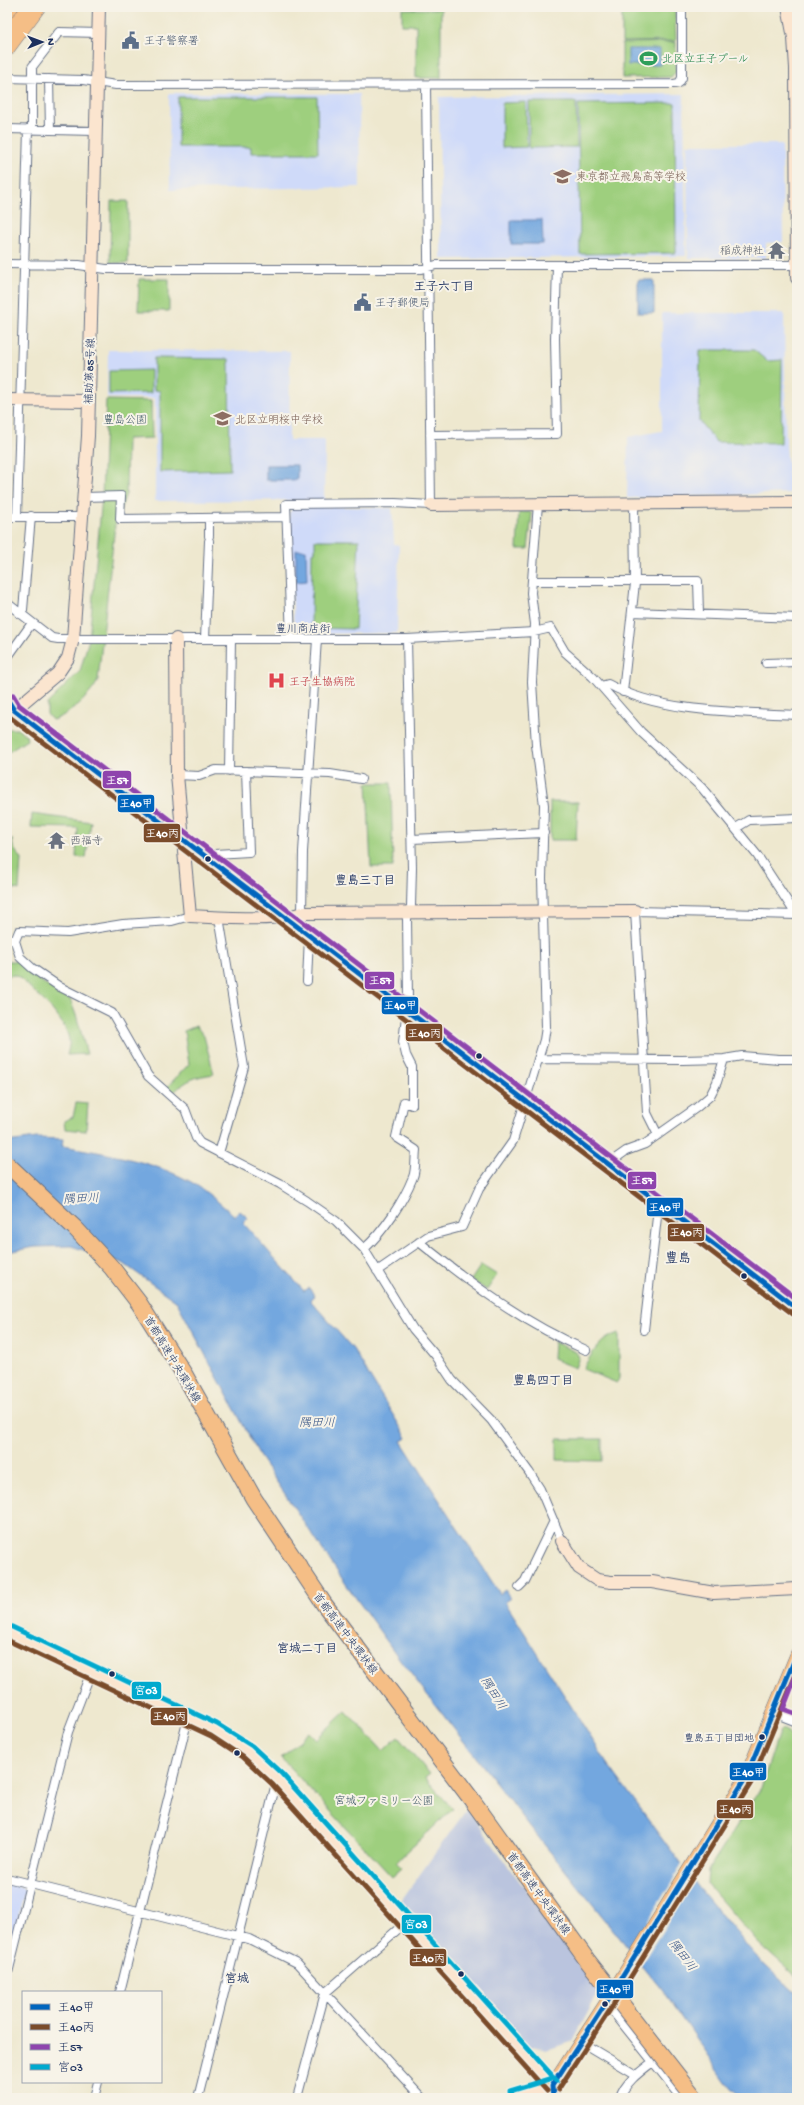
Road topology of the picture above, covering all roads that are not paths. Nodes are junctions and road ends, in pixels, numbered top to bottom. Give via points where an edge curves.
1 (32, 7) edge
2 (39, 7) edge
3 (98, 7) edge
4 (682, 7) edge
5 (788, 7) edge
6 (14, 14) edge
7 (98, 33) junction
8 (7, 34) edge
9 (7, 50) edge
10 (7, 78) edge
11 (32, 79) junction
12 (49, 79) junction
13 (97, 82) junction
14 (426, 86) junction
15 (7, 129) edge
16 (30, 129) junction
17 (50, 130) junction
18 (95, 131) junction
19 (797, 211) edge
20 (7, 264) edge
21 (24, 264) junction
22 (557, 265) junction
23 (797, 265) edge
24 (429, 267) junction
25 (92, 268) junction
26 (797, 278) edge
27 (7, 400) edge
28 (20, 400) junction
29 (88, 401) junction
30 (430, 435) junction
31 (84, 497) junction
32 (797, 502) edge
33 (634, 503) junction
34 (538, 504) junction
35 (431, 505) junction
36 (286, 515) junction
37 (17, 516) junction
38 (31, 516) junction
39 (7, 517) edge
40 (82, 517) junction
41 (209, 518) junction
42 (532, 581) junction
43 (635, 582) junction
44 (7, 604) edge
45 (632, 612) junction
46 (699, 613) junction
47 (20, 614) junction
48 (797, 618) edge
49 (32, 623) junction
50 (534, 632) junction
51 (73, 639) junction
52 (176, 639) junction
53 (205, 639) junction
54 (291, 639) junction
55 (317, 639) junction
56 (407, 639) junction
57 (231, 640) junction
58 (10, 648) edge
59 (7, 658) edge
60 (797, 662) edge
61 (766, 663) dead end
62 (601, 686) junction
63 (623, 692) junction
64 (9, 708) edge
65 (797, 715) edge
66 (229, 771) junction
67 (246, 771) junction
68 (309, 773) junction
69 (177, 775) junction
70 (361, 779) dead end
71 (797, 818) edge
72 (736, 828) junction
73 (544, 834) junction
74 (183, 838) junction
75 (412, 839) junction
76 (209, 858) junction
77 (543, 911) junction
78 (635, 911) junction
79 (302, 912) junction
80 (409, 912) junction
81 (797, 915) edge
82 (190, 916) junction
83 (282, 916) junction
84 (219, 917) junction
85 (309, 936) junction
86 (11, 940) edge
87 (307, 981) dead end
88 (406, 1009) junction
89 (797, 1058) edge
90 (538, 1059) junction
91 (724, 1059) junction
92 (644, 1060) junction
93 (525, 1099) junction
94 (658, 1136) junction
95 (219, 1153) junction
96 (609, 1163) junction
97 (7, 1164) edge
98 (7, 1170) edge
99 (662, 1204) junction
100 (419, 1242) junction
101 (364, 1249) junction
102 (377, 1271) junction
103 (797, 1308) edge
104 (644, 1330) dead end
105 (586, 1350) dead end
106 (554, 1521) junction
107 (562, 1541) joint
108 (519, 1587) dead end
109 (797, 1589) edge
110 (7, 1632) edge
111 (797, 1654) edge
112 (91, 1672) junction
113 (774, 1713) junction
114 (188, 1718) junction
115 (797, 1722) edge
116 (277, 1779) junction
117 (7, 1878) edge
118 (30, 1884) junction
119 (139, 1912) junction
120 (405, 1923) junction
121 (238, 1936) junction
122 (7, 1977) edge
123 (120, 1991) edge
124 (325, 1993) junction
125 (606, 2003) junction
126 (581, 2042) junction
127 (654, 2061) junction
128 (636, 2074) junction
129 (98, 2083) edge
130 (553, 2092) edge
131 (7, 2097) edge
132 (12, 2098) edge
133 (94, 2098) edge
134 (198, 2098) edge
135 (297, 2098) edge
136 (422, 2098) edge
137 (512, 2098) edge
138 (620, 2098) edge
139 (682, 2098) edge
140 (689, 2098) edge
141 (695, 2098) edge

1 - 6 highway
2 - 9 main road
3 - 7 street, 補助第85号線
4 - 14 street via 682,78 674,84
5 - 19 street via 795,60
6 - 8 highway
7 - 11 street via 59,32 32,67
7 - 13 street, 補助第85号線
10 - 11 street
11 - 12 street
11 - 16 street
12 - 13 street
12 - 17 street
13 - 14 street via 116,85
13 - 18 street, 補助第85号線
14 - 24 street
15 - 16 street
16 - 17 street
16 - 21 street
17 - 18 street
18 - 25 street, 補助第85号線
19 - 23 street
20 - 21 street
21 - 25 street
21 - 28 street
22 - 23 street
22 - 24 street
22 - 30 street via 557,434
23 - 26 street
24 - 25 street via 167,270
24 - 30 street
25 - 29 street, 補助第85号線
27 - 28 street
28 - 29 street
28 - 37 street
29 - 31 street, 補助第85号線
30 - 35 street
31 - 40 street, 補助第85号線
31 - 41 street via 121,496 120,519
32 - 33 street
33 - 34 street
33 - 43 street
34 - 35 street
34 - 42 street
35 - 36 street via 286,504
36 - 41 street
36 - 54 street
37 - 38 street
37 - 39 street
38 - 40 street
38 - 47 street via 23,610
40 - 51 street, 補助第85号線
41 - 53 street
42 - 43 street
42 - 50 street
43 - 45 street
43 - 46 street via 698,581
44 - 47 street, 豊川商店街
45 - 46 street
45 - 63 street
46 - 48 street via 714,616
47 - 49 street, 豊川商店街
49 - 51 street, 豊川商店街 via 52,638
49 - 58 street
50 - 56 street, 豊川商店街
50 - 62 street, 豊川商店街 via 551,628 565,652
50 - 73 street via 532,682 536,745 544,805
51 - 52 street, 豊川商店街
51 - 64 street, 補助第85号線 via 68,658 58,672
52 - 53 street, 豊川商店街
52 - 69 street
53 - 57 street, 豊川商店街
54 - 55 street, 豊川商店街
54 - 57 street, 豊川商店街
55 - 56 street, 豊川商店街
55 - 68 street
56 - 75 street
57 - 66 street
58 - 59 street
60 - 61 street
62 - 63 street via 608,684
62 - 72 street via 641,732 702,788
63 - 65 street via 685,707
64 - 74 main road
66 - 67 street
66 - 69 street via 216,770 199,776
67 - 68 street
67 - 76 street via 249,852 215,854
68 - 70 street
68 - 79 street via 303,852
69 - 74 street
71 - 72 street via 749,820
72 - 81 street
73 - 75 street
73 - 77 street
74 - 76 main road
74 - 82 street
75 - 80 street
76 - 83 main road
77 - 78 street
77 - 80 street
77 - 90 street via 546,1004 544,1040
78 - 81 street
78 - 92 street
79 - 80 street
79 - 83 street
80 - 88 street
82 - 84 street
82 - 86 street via 172,921 123,924 68,933 19,931
83 - 84 street
83 - 85 main road
84 - 95 street via 244,1067
85 - 87 street
85 - 88 main road
86 - 95 street via 20,956 32,968 60,987 112,1013 148,1076 185,1109 198,1141
88 - 93 main road
88 - 101 street via 404,1042 406,1055 412,1067 412,1105 404,1102 396,1137 416,1150 414,1176 378,1237
89 - 91 street via 742,1056
90 - 92 street
90 - 93 street
91 - 92 street
91 - 94 street via 710,1096
92 - 94 street via 647,1113
93 - 96 main road
93 - 100 street via 513,1141 480,1188 462,1227 433,1234
94 - 96 street via 626,1151
95 - 101 street via 307,1201 336,1221
96 - 99 main road
97 - 141 highway, 首都高速中央環状線, bridge via 75,1228 139,1302 184,1374 254,1499 324,1604 472,1800 587,1960
98 - 140 highway, 首都高速中央環状線, bridge via 71,1230 108,1269 136,1305 160,1341 251,1501 321,1606 469,1802 540,1903
99 - 103 main road
99 - 104 street via 657,1217
100 - 102 street
100 - 105 street via 466,1280 523,1318 553,1336
101 - 102 street
102 - 106 street via 413,1330 436,1356 452,1380 491,1420 529,1472 540,1489
106 - 107 street
106 - 108 street via 525,1581
107 - 109 street via 579,1568 597,1580 652,1582 714,1593
110 - 112 street
111 - 113 main road
112 - 114 street
112 - 118 street via 68,1732
113 - 115 street
113 - 125 main road via 745,1779
114 - 116 street via 237,1744
114 - 119 street
116 - 120 street
116 - 121 street
117 - 118 street
118 - 119 street
118 - 122 street
119 - 121 street
119 - 123 street
120 - 124 street
120 - 130 street
121 - 124 street via 297,1963
121 - 134 street
124 - 135 street
124 - 136 street
125 - 126 main road
125 - 127 street
126 - 128 street
126 - 130 main road
127 - 128 street
127 - 139 street
128 - 138 street
129 - 133 street
130 - 137 street
131 - 132 street

